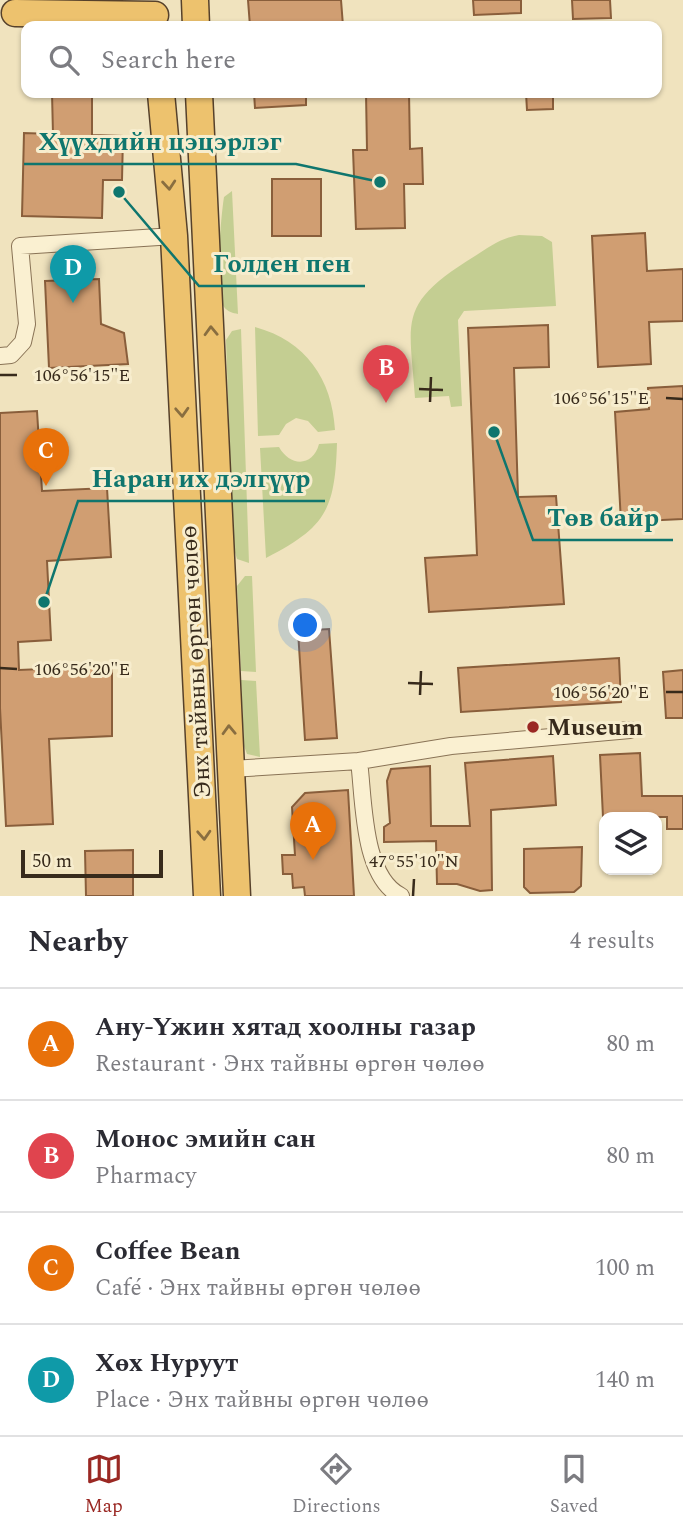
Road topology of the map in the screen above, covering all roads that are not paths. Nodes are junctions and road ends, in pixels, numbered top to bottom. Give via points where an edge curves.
1 (195, 0) edge
2 (15, 13) dead end
3 (155, 14) edge
4 (196, 21) edge
5 (161, 98) edge
6 (199, 98) edge
7 (174, 236) junction
8 (0, 356) edge
9 (630, 730) dead end
10 (359, 761) junction
11 (231, 769) junction
12 (207, 896) edge
13 (237, 896) edge
14 (401, 896) edge

1 - 4 highway
2 - 3 highway
5 -> 7 highway, Энх тайвны өргөн чөлөө
11 -> 6 highway, Энх тайвны өргөн чөлөө
7 - 8 street via 20,246 27,324 23,342 11,355
7 -> 12 highway, Энх тайвны өргөн чөлөө
9 - 10 street via 451,746
10 - 11 street
10 - 14 street via 373,863 386,886
11 - 13 highway, Энх тайвны өргөн чөлөө

